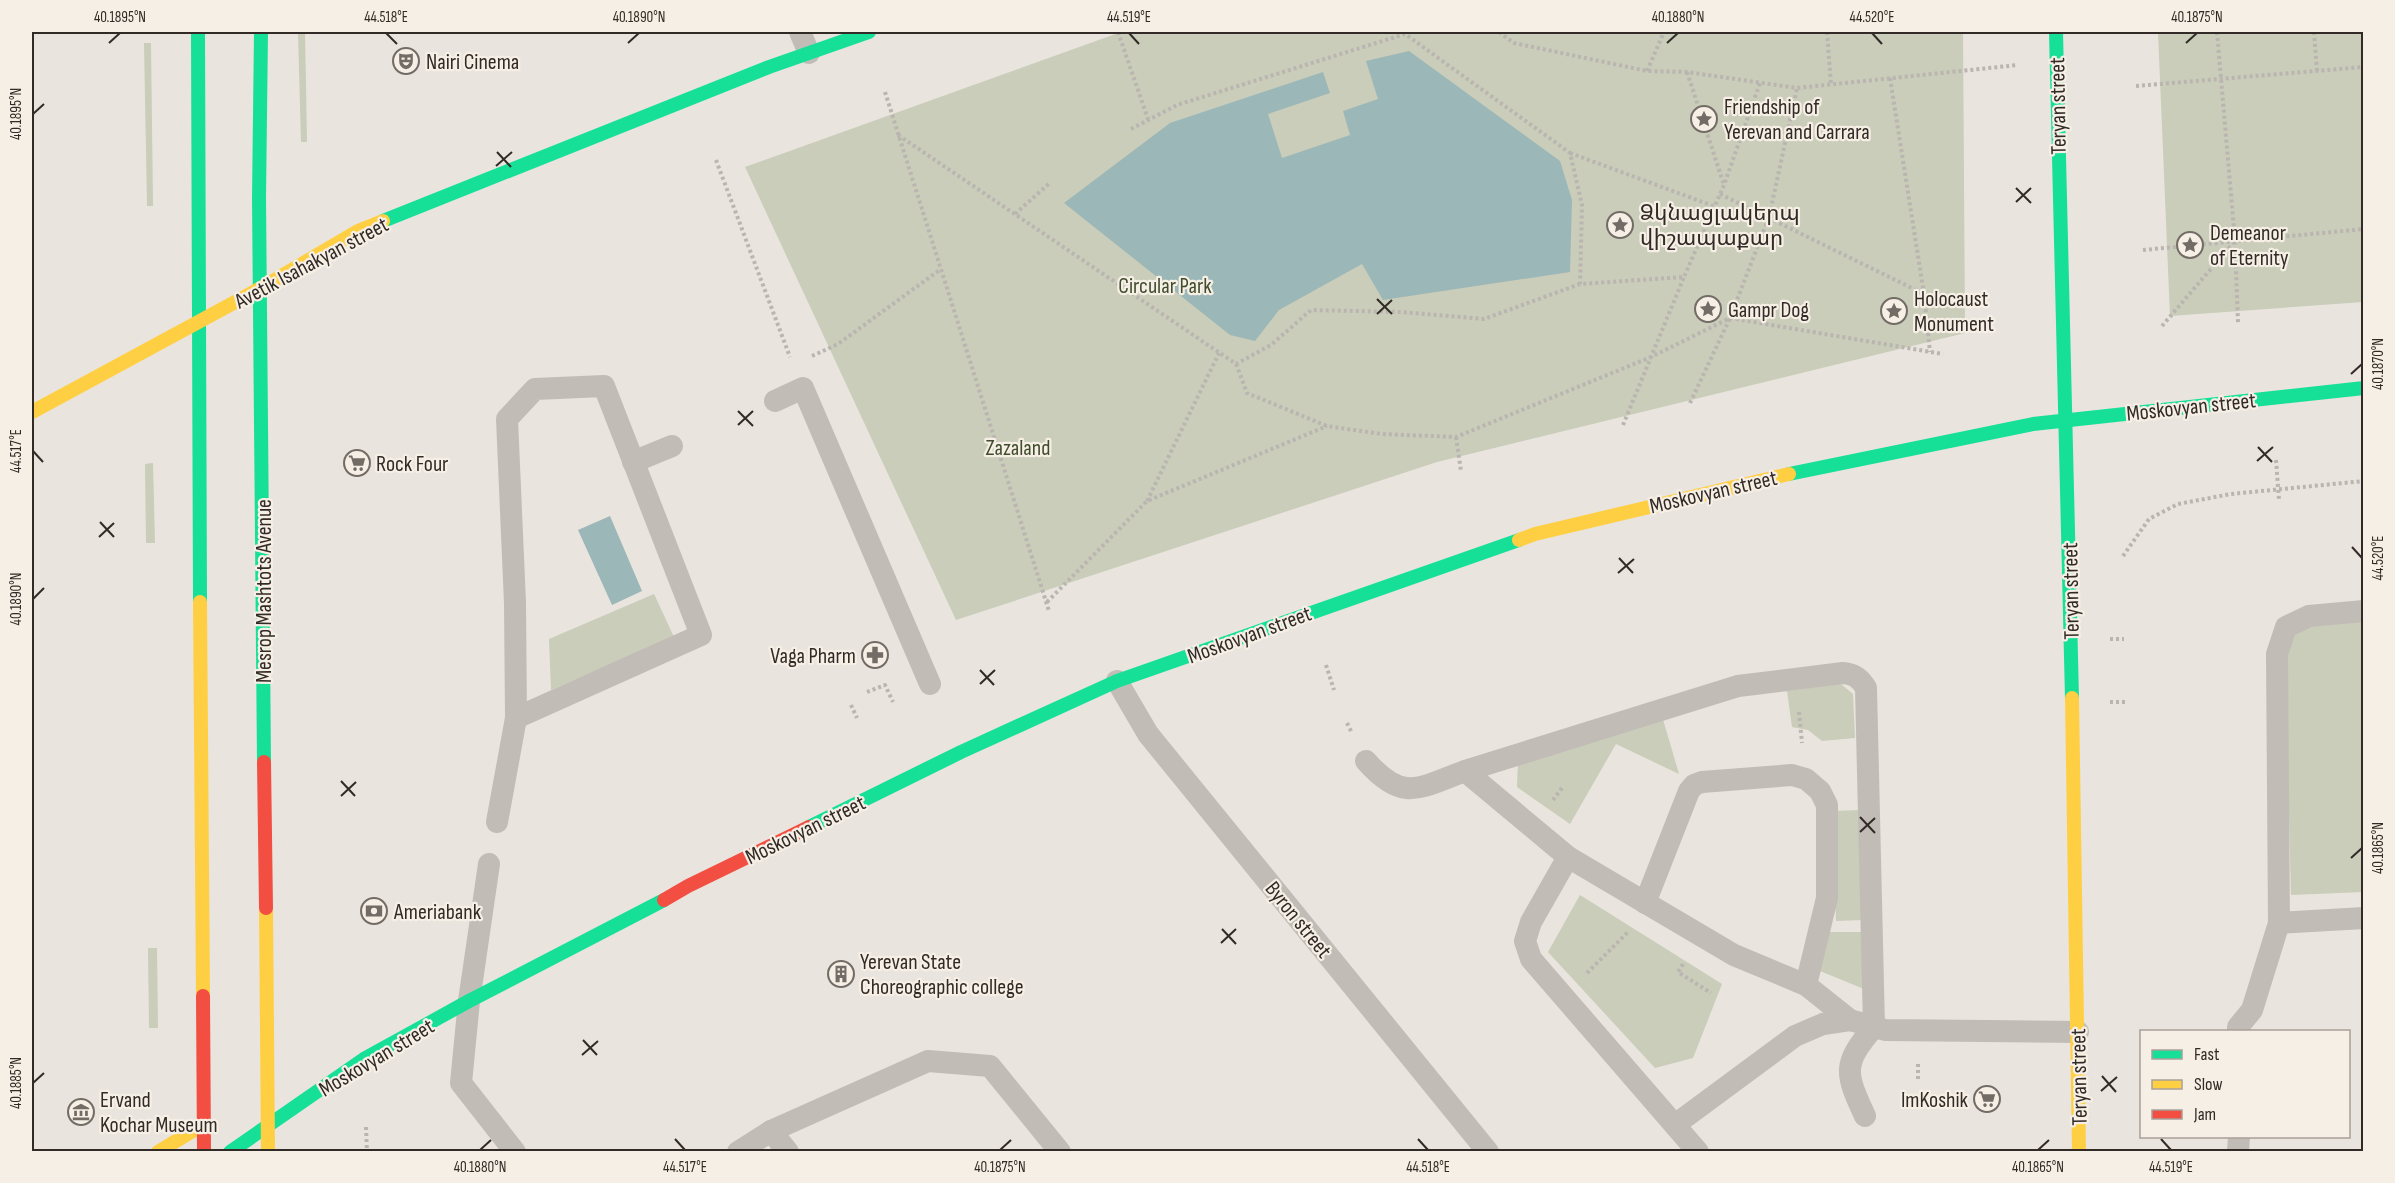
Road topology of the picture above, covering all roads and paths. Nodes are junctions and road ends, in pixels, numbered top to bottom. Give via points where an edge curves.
1 (198, 32) edge
2 (261, 32) edge
3 (800, 32) edge
4 (869, 32) edge
5 (1118, 32) edge
6 (1404, 32) edge
7 (1499, 32) edge
8 (1664, 32) edge
9 (1827, 32) edge
10 (2056, 32) edge
11 (2217, 32) edge
12 (2314, 32) edge
13 (1400, 36) junction
14 (809, 53) junction
15 (2364, 67) edge
16 (1979, 69) dead end
17 (1647, 71) junction
18 (2317, 71) junction
19 (1687, 72) junction
20 (1890, 78) junction
21 (2222, 78) junction
22 (1760, 83) junction
23 (1831, 84) junction
24 (2136, 86) dead end
25 (1797, 88) junction
26 (885, 92) dead end
27 (1148, 119) junction
28 (1131, 129) dead end
29 (898, 135) junction
30 (1570, 153) junction
31 (716, 160) dead end
32 (1051, 182) dead end
33 (1724, 185) junction
34 (1720, 194) junction
35 (1716, 207) junction
36 (1015, 214) junction
37 (1769, 217) junction
38 (2364, 229) edge
39 (2235, 241) junction
40 (2143, 250) dead end
41 (941, 269) junction
42 (1684, 277) junction
43 (1580, 284) junction
44 (261, 288) junction
45 (1924, 294) junction
46 (1730, 318) junction
47 (198, 321) junction
48 (2238, 323) dead end
49 (2162, 326) dead end
50 (838, 344) dead end
51 (1930, 352) junction
52 (1219, 353) junction
53 (1943, 354) dead end
54 (1651, 357) junction
55 (1236, 364) junction
56 (802, 388) junction
57 (2364, 388) edge
58 (775, 401) dead end
59 (1690, 404) dead end
60 (32, 412) edge
61 (2066, 420) junction
62 (1623, 425) dead end
63 (1327, 426) junction
64 (1456, 437) junction
65 (672, 446) dead end
66 (2276, 460) dead end
67 (633, 462) junction
68 (1461, 471) dead end
69 (2364, 481) edge
70 (2278, 490) junction
71 (2279, 500) dead end
72 (1147, 501) junction
73 (2123, 556) dead end
74 (1047, 602) junction
75 (1049, 611) dead end
76 (2364, 611) edge
77 (1326, 665) dead end
78 (1795, 678) junction
79 (1118, 681) junction
80 (930, 684) dead end
81 (1335, 690) dead end
82 (867, 692) dead end
83 (892, 702) dead end
84 (851, 705) dead end
85 (857, 717) dead end
86 (516, 718) junction
87 (1803, 751) dead end
88 (1366, 761) dead end
89 (1465, 771) junction
90 (1562, 788) dead end
91 (1549, 806) dead end
92 (497, 822) dead end
93 (1568, 857) junction
94 (489, 864) dead end
95 (1645, 903) junction
96 (2364, 918) edge
97 (2278, 923) junction
98 (1806, 985) junction
99 (1564, 997) junction
100 (469, 1001) junction
101 (1850, 1020) junction
102 (1874, 1027) junction
103 (2238, 1030) edge
104 (2078, 1032) junction
105 (1918, 1055) dead end
106 (1918, 1082) dead end
107 (1865, 1116) dead end
108 (204, 1124) junction
109 (1676, 1125) junction
110 (268, 1126) junction
111 (366, 1126) dead end
112 (771, 1131) junction
113 (158, 1152) edge
114 (204, 1152) edge
115 (230, 1152) edge
116 (268, 1152) edge
117 (367, 1152) edge
118 (515, 1152) edge
119 (738, 1152) edge
120 (788, 1152) edge
121 (1060, 1152) edge
122 (1488, 1152) edge
123 (1698, 1152) edge
124 (2079, 1152) edge

1 - 47 main road
2 - 44 main road, Mesrop Mashtots Avenue
3 - 14 lane
4 - 14 main road, Avetik Isahakyan street
5 - 27 path
6 - 13 path
7 - 17 path via 1514,43
8 - 17 path
9 - 23 path
10 - 61 main road, Teryan street
11 - 21 path
12 - 18 path
13 - 27 path via 1177,105
13 - 30 path via 1405,34
14 - 44 main road, Avetik Isahakyan street via 358,231
15 - 18 path
16 - 20 path
17 - 19 path
18 - 21 path
19 - 22 path
19 - 33 path
20 - 23 path
20 - 45 path
21 - 24 path
21 - 39 path
22 - 25 path
22 - 33 path
23 - 25 path
25 - 37 path
26 - 29 path
27 - 28 path
29 - 36 path
29 - 41 path
30 - 35 path
30 - 43 path via 1582,205
31 - 56 path
32 - 36 path
33 - 34 path
34 - 35 path
34 - 37 path
35 - 42 path
36 - 52 path
37 - 45 path
37 - 46 path
38 - 39 path
39 - 40 path
39 - 48 path
39 - 49 path
41 - 50 path
41 - 74 path
42 - 43 path
42 - 54 path
43 - 55 path via 1484,319 1311,310 1271,345
44 - 47 main road, Avetik Isahakyan street
44 - 110 main road, Mesrop Mashtots Avenue
45 - 51 path
46 - 51 path
46 - 54 path
46 - 59 path
47 - 60 main road, Avetik Isahakyan street
47 - 108 main road
51 - 53 path
52 - 55 path
52 - 72 path
54 - 62 path
54 - 64 path
55 - 63 path via 1247,393
56 - 58 lane
56 - 80 lane
57 - 61 main road, Moskovyan street
61 - 79 main road, Moskovyan street via 1951,439 1758,480 1535,534
61 - 104 main road, Teryan street
63 - 64 path via 1381,434
63 - 72 path
64 - 68 path
65 - 67 lane
66 - 70 path
67 - 86 lane via 701,635
67 - 86 lane via 603,386 535,389 507,419
69 - 70 path
70 - 71 path
70 - 73 path via 2178,504 2149,519
72 - 74 path
74 - 75 path
76 - 97 lane via 2309,616 2286,627 2277,654
77 - 81 path
78 - 87 path
78 - 89 lane via 1738,686
78 - 102 lane via 1853,674 1866,688
79 - 100 main road, Moskovyan street via 961,752 688,886
79 - 122 lane, Byron street via 1148,734
82 - 83 path via 885,685
84 - 85 path
86 - 92 lane
88 - 89 lane via 1397,788 1416,789
89 - 93 lane
90 - 91 path
93 - 95 lane
93 - 99 lane via 1530,922 1525,940 1531,959
94 - 100 lane
95 - 98 lane via 1734,954
95 - 98 lane via 1694,785 1792,775 1806,779 1820,791 1827,805 1827,898
95 - 99 path via 1634,927
96 - 97 lane
97 - 103 lane via 2252,1010
98 - 101 lane
99 - 109 lane
100 - 110 main road, Moskovyan street via 364,1059
100 - 118 lane via 461,1083
101 - 102 lane
101 - 109 lane via 1823,1024 1795,1036
102 - 104 lane
102 - 107 lane via 1856,1048 1849,1066 1850,1083
104 - 124 main road, Teryan street
105 - 106 path
108 - 113 main road
108 - 114 main road
109 - 123 lane
110 - 115 main road, Moskovyan street
110 - 116 main road, Mesrop Mashtots Avenue
111 - 117 path
112 - 119 lane
112 - 120 lane
112 - 121 lane via 928,1061 990,1066

